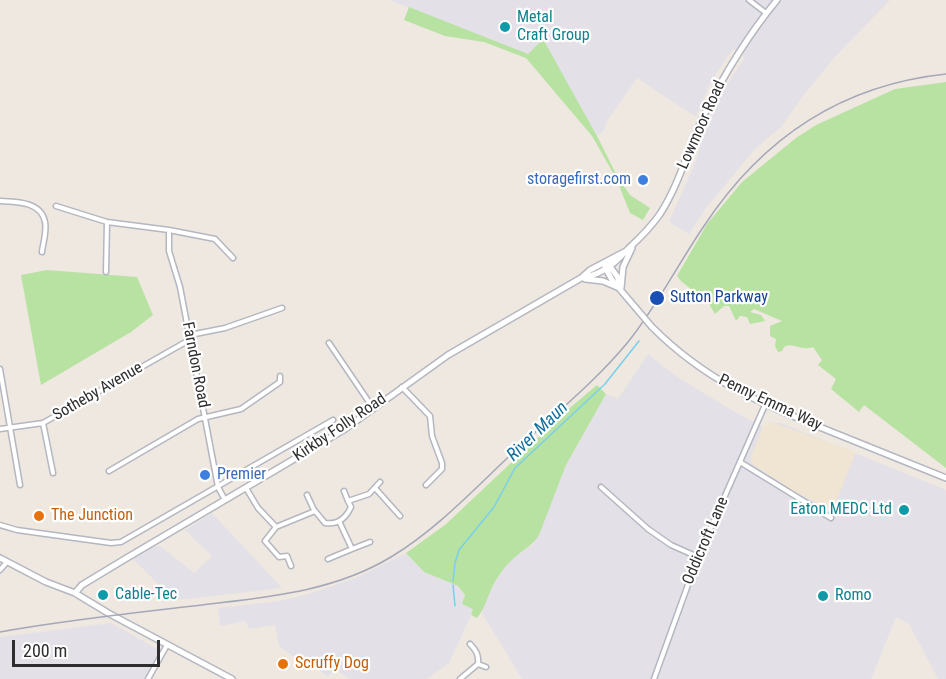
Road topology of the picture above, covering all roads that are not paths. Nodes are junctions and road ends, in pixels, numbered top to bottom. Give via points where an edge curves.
1 (749, 0) edge
2 (777, 0) edge
3 (766, 13) junction
4 (2, 201) edge
5 (56, 206) dead end
6 (107, 222) junction
7 (169, 230) junction
8 (634, 244) junction
9 (628, 250) junction
10 (42, 252) dead end
11 (233, 258) dead end
12 (605, 262) junction
13 (608, 267) junction
14 (106, 272) dead end
15 (581, 278) junction
16 (621, 288) junction
17 (282, 308) dead end
18 (191, 337) junction
19 (329, 344) dead end
20 (0, 369) edge
21 (280, 376) dead end
22 (402, 387) junction
23 (765, 405) junction
24 (373, 408) junction
25 (205, 417) junction
26 (333, 420) dead end
27 (43, 423) junction
28 (10, 428) junction
29 (0, 429) edge
30 (740, 462) junction
31 (109, 471) dead end
32 (53, 473) dead end
33 (946, 478) edge
34 (380, 482) dead end
35 (20, 485) dead end
36 (426, 486) dead end
37 (218, 487) junction
38 (601, 487) dead end
39 (246, 488) junction
40 (375, 488) junction
41 (344, 491) dead end
42 (308, 495) dead end
43 (225, 500) junction
44 (348, 501) junction
45 (315, 510) junction
46 (400, 516) dead end
47 (831, 518) dead end
48 (339, 521) junction
49 (0, 525) edge
50 (276, 527) junction
51 (370, 542) dead end
52 (352, 549) junction
53 (698, 557) junction
54 (0, 558) edge
55 (328, 559) dead end
56 (7, 562) junction
57 (291, 566) dead end
58 (0, 570) edge
59 (75, 593) junction
60 (470, 644) dead end
61 (167, 645) junction
62 (478, 664) junction
63 (486, 667) dead end
64 (148, 679) edge
65 (232, 679) edge
66 (460, 679) edge
67 (654, 679) edge

1 - 3 street
2 - 3 main road, Lowmoor Road
3 - 8 main road, Lowmoor Road via 725,75 660,213
4 - 10 street via 31,205 44,218
5 - 6 street
6 - 7 street
6 - 14 street
7 - 11 street via 215,239
7 - 18 street, Farndon Road via 169,251
8 - 9 main road, Lowmoor Road
8 - 16 main road via 623,267
9 - 12 main road, Lowmoor Road
9 - 13 main road, Lowmoor Road
12 - 13 main road
12 - 15 main road, Kirkby Folly Road
13 - 15 main road, Lowmoor Road
13 - 16 main road, Penny Emma Way via 612,280
15 - 16 main road
15 - 22 main road, Kirkby Folly Road
16 - 23 main road, Penny Emma Way, bridge via 652,327 682,354 715,378
17 - 18 street, Sotheby Avenue
18 - 25 street, Farndon Road
18 - 27 street, Sotheby Avenue
19 - 24 street
20 - 28 street
21 - 25 street via 280,382 242,409
22 - 24 main road, Kirkby Folly Road
22 - 36 street via 430,416 432,436 442,463 442,469
23 - 30 street, Oddicroft Lane
23 - 33 main road, Penny Emma Way
24 - 39 main road, Kirkby Folly Road
25 - 31 street
25 - 37 street, Farndon Road
26 - 37 street, Kirkby Folly Road
27 - 28 street, Sotheby Avenue
27 - 32 street
28 - 29 street, Sotheby Avenue
28 - 35 street
30 - 47 street
30 - 53 street, Oddicroft Lane
34 - 40 street
37 - 43 street, Farndon Road
37 - 49 street, Kirkby Folly Road via 122,542
38 - 53 street via 671,545
39 - 43 main road, Kirkby Folly Road
39 - 50 street
40 - 44 street
40 - 46 street
41 - 44 street
42 - 45 street
43 - 59 main road, Kirkby Folly Road via 82,585
44 - 48 street via 351,507 347,516
45 - 48 street via 325,523
45 - 50 street
48 - 52 street
50 - 57 street via 265,541 279,556 287,556
51 - 52 street
52 - 55 street
53 - 67 street, Oddicroft Lane
54 - 56 main road
56 - 58 street
56 - 59 main road
59 - 61 main road
60 - 62 street via 479,657
61 - 64 street
61 - 65 main road
62 - 63 street
62 - 66 street

